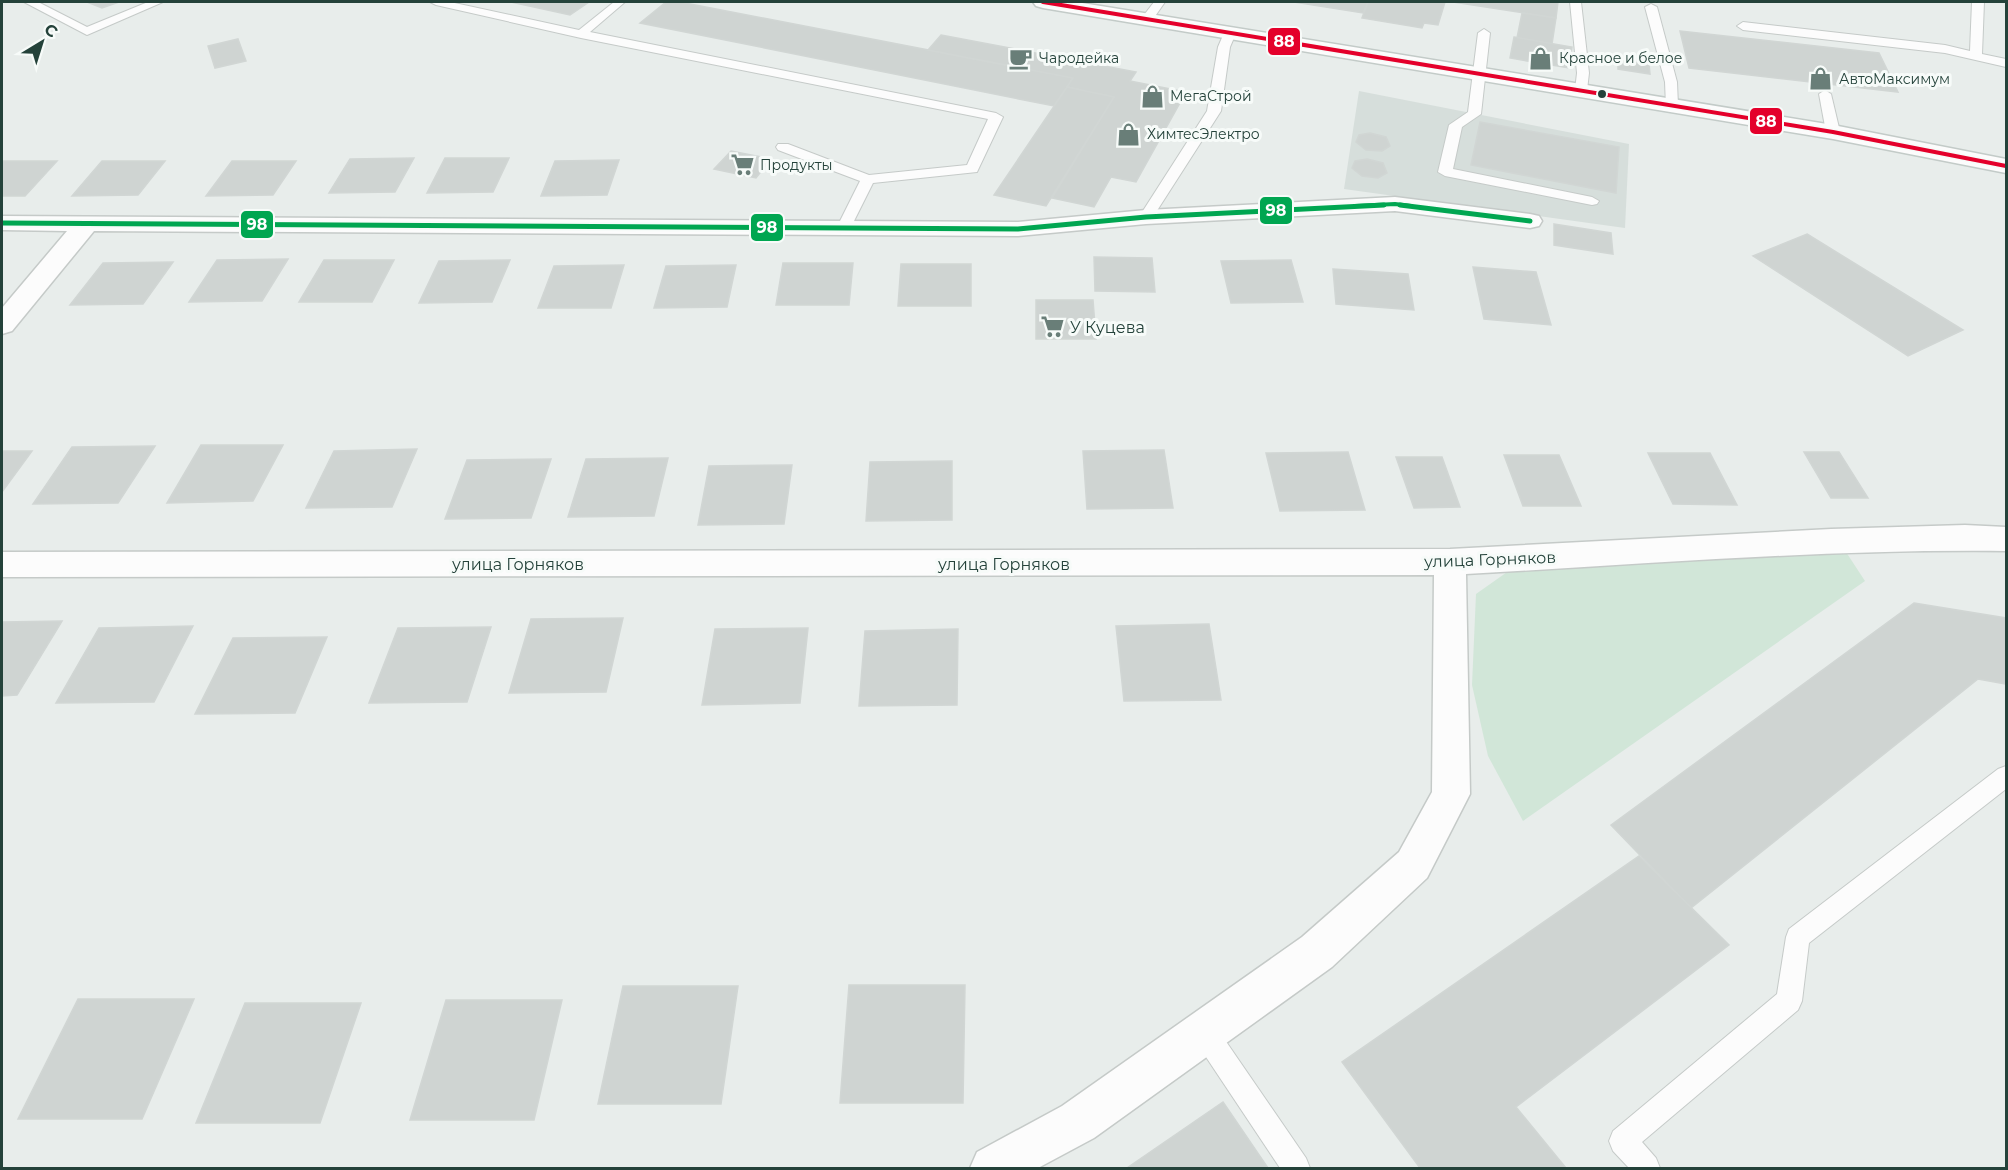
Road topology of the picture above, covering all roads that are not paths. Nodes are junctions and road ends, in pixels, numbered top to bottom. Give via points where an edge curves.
1 (30, 2) edge
2 (158, 2) edge
3 (436, 2) edge
4 (620, 2) edge
5 (1043, 2) edge
6 (1575, 2) edge
7 (1978, 2) edge
8 (1651, 7) dead end
9 (1153, 10) edge
10 (1743, 26) dead end
11 (1230, 33) junction
12 (1484, 33) dead end
13 (581, 34) junction
14 (1976, 56) junction
15 (2007, 63) edge
16 (1479, 74) junction
17 (1581, 90) junction
18 (1825, 94) dead end
19 (1672, 106) junction
20 (1833, 132) junction
21 (783, 147) dead end
22 (2007, 166) edge
23 (868, 179) junction
24 (1592, 201) dead end
25 (1146, 217) junction
26 (1530, 221) dead end
27 (2, 222) edge
28 (88, 222) junction
29 (844, 227) junction
30 (2, 325) edge
31 (2007, 539) edge
32 (1450, 562) junction
33 (2, 565) edge
34 (2007, 776) edge
35 (1205, 1033) junction
36 (993, 1168) edge
37 (1296, 1168) edge
38 (1646, 1168) edge

1 - 2 lane via 87,31
3 - 13 lane
4 - 13 lane
5 - 9 street
6 - 17 lane via 1583,73
7 - 14 lane
8 - 19 lane via 1671,82
9 - 11 street
10 - 14 lane
11 - 16 street
11 - 25 lane via 1224,47 1215,111
12 - 16 lane
13 - 23 lane via 996,117 972,169
14 - 15 lane
16 - 17 street
16 - 24 lane via 1474,114 1456,125 1445,172
17 - 19 street
18 - 20 lane
19 - 20 street
20 - 22 street
21 - 23 lane
23 - 29 lane
25 - 26 street via 1395,204
25 - 29 street via 1018,229
27 - 28 street
28 - 29 street
28 - 30 street
31 - 32 street, улица Горняков via 1831,541
32 - 33 street, улица Горняков
32 - 35 street via 1452,794 1413,865 1317,952
34 - 38 lane via 1798,937 1789,1001 1623,1141
35 - 36 street via 1078,1122
35 - 37 lane

